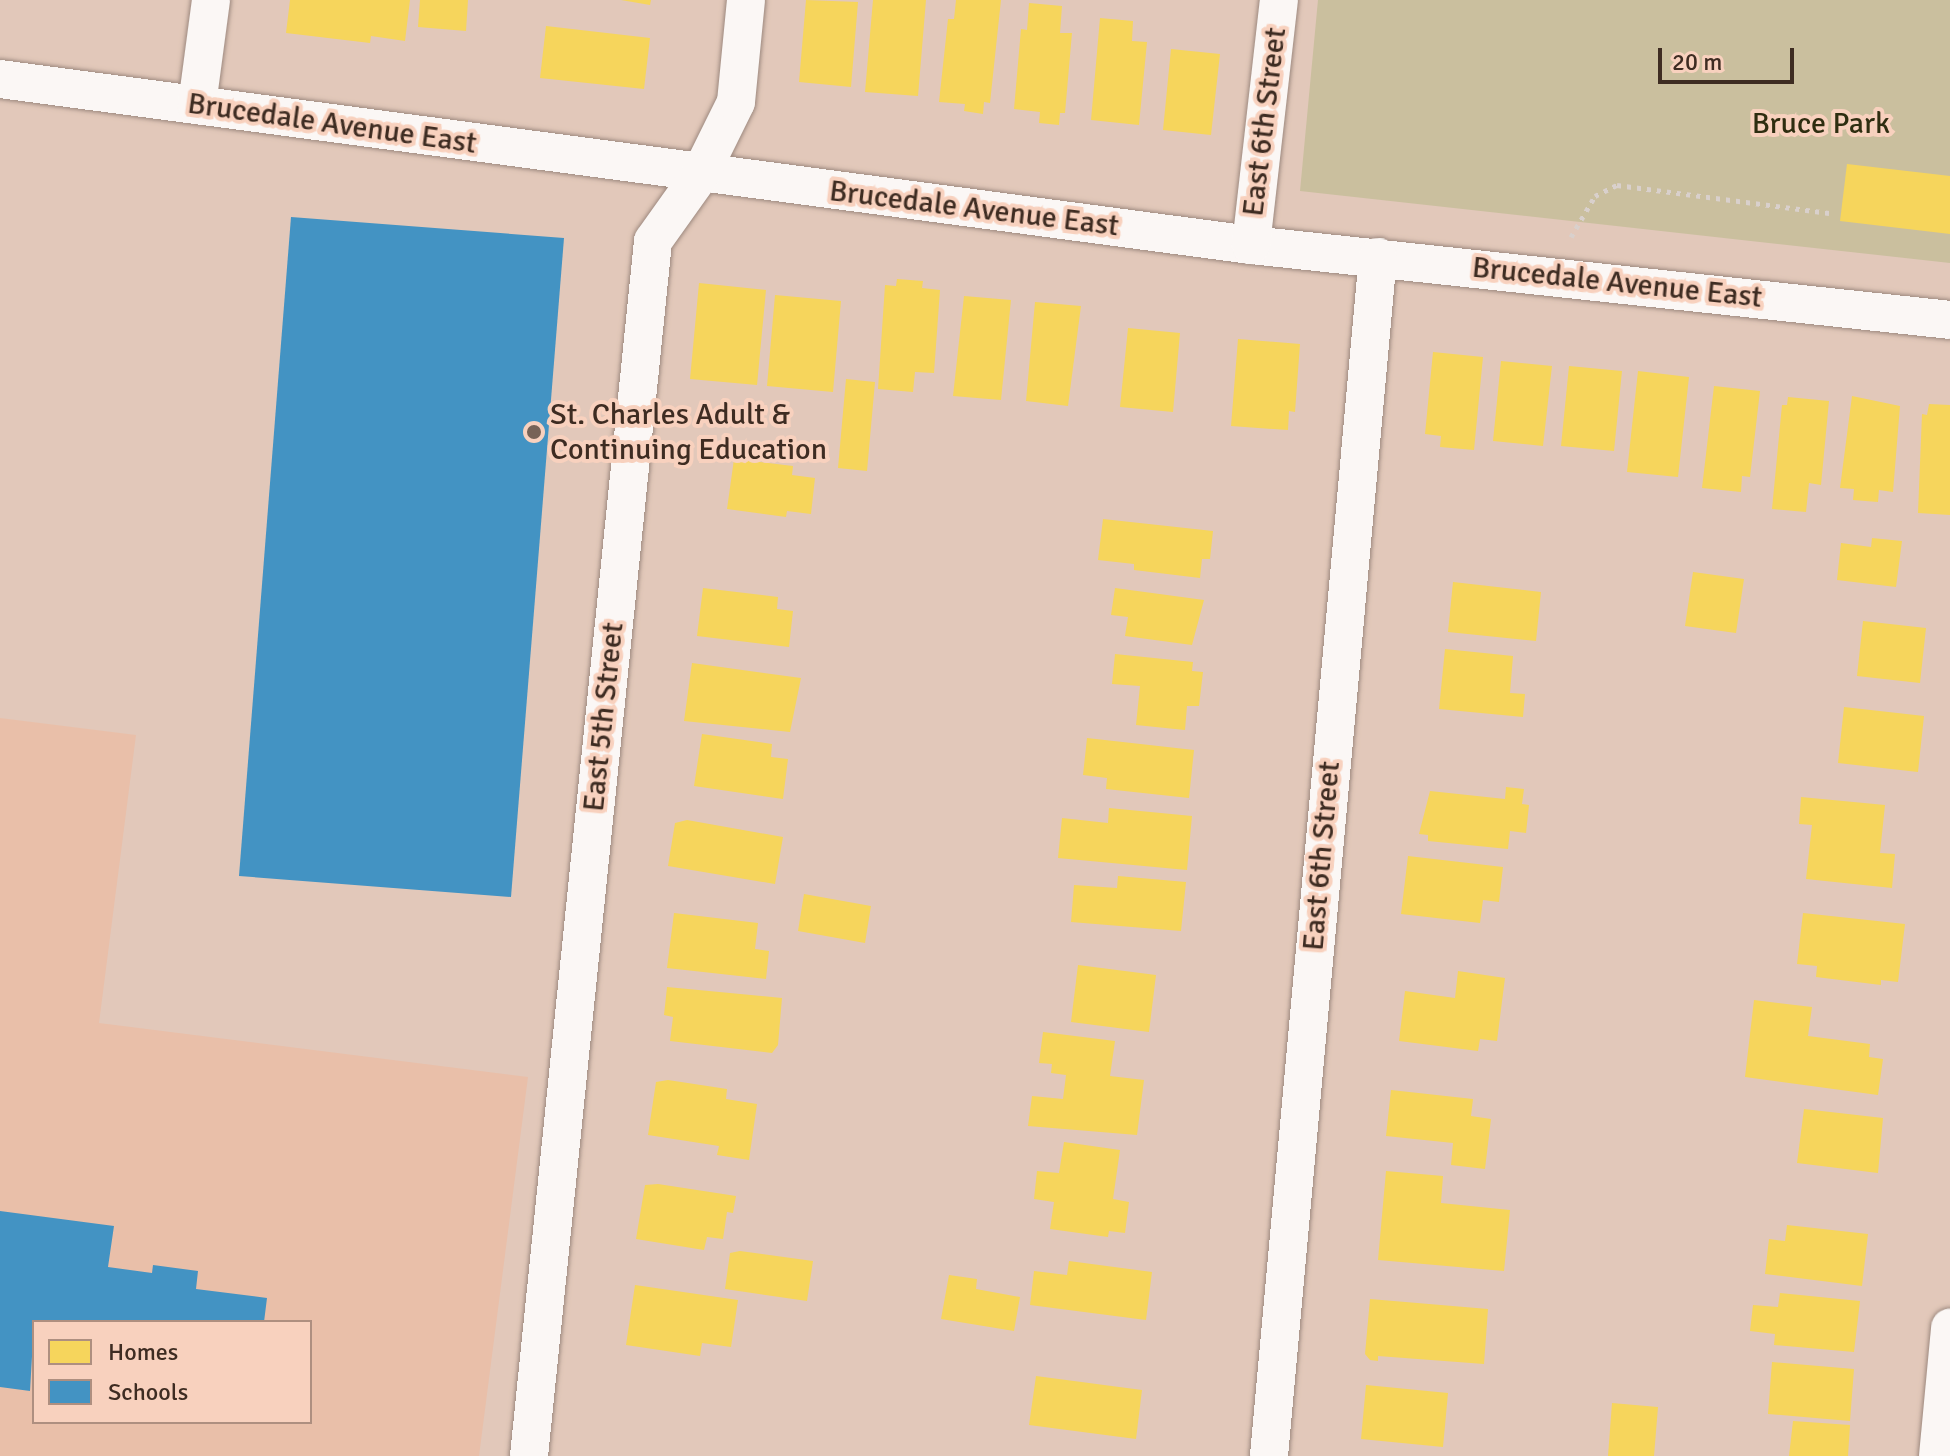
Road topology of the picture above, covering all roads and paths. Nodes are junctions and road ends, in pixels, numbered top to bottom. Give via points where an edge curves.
1 (211, 0) edge
2 (746, 0) edge
3 (1279, 0) edge
4 (0, 79) edge
5 (197, 105) junction
6 (700, 175) junction
7 (1829, 213) dead end
8 (1251, 245) junction
9 (1378, 257) junction
10 (1556, 277) junction
11 (1950, 320) edge
12 (1950, 1328) edge
13 (529, 1456) edge
14 (1269, 1456) edge
15 (1938, 1456) edge

1 - 5 street
2 - 6 street, East 5th Street via 736,102
3 - 8 street, East 6th Street
4 - 5 street, Brucedale Avenue East
5 - 6 street, Brucedale Avenue East
6 - 8 street, Brucedale Avenue East
6 - 13 street, East 5th Street via 653,241
7 - 10 path via 1617,185 1595,196 1572,232
8 - 9 street, Brucedale Avenue East
9 - 10 street, Brucedale Avenue East
9 - 14 street, East 6th Street
10 - 11 street, Brucedale Avenue East
12 - 15 street

